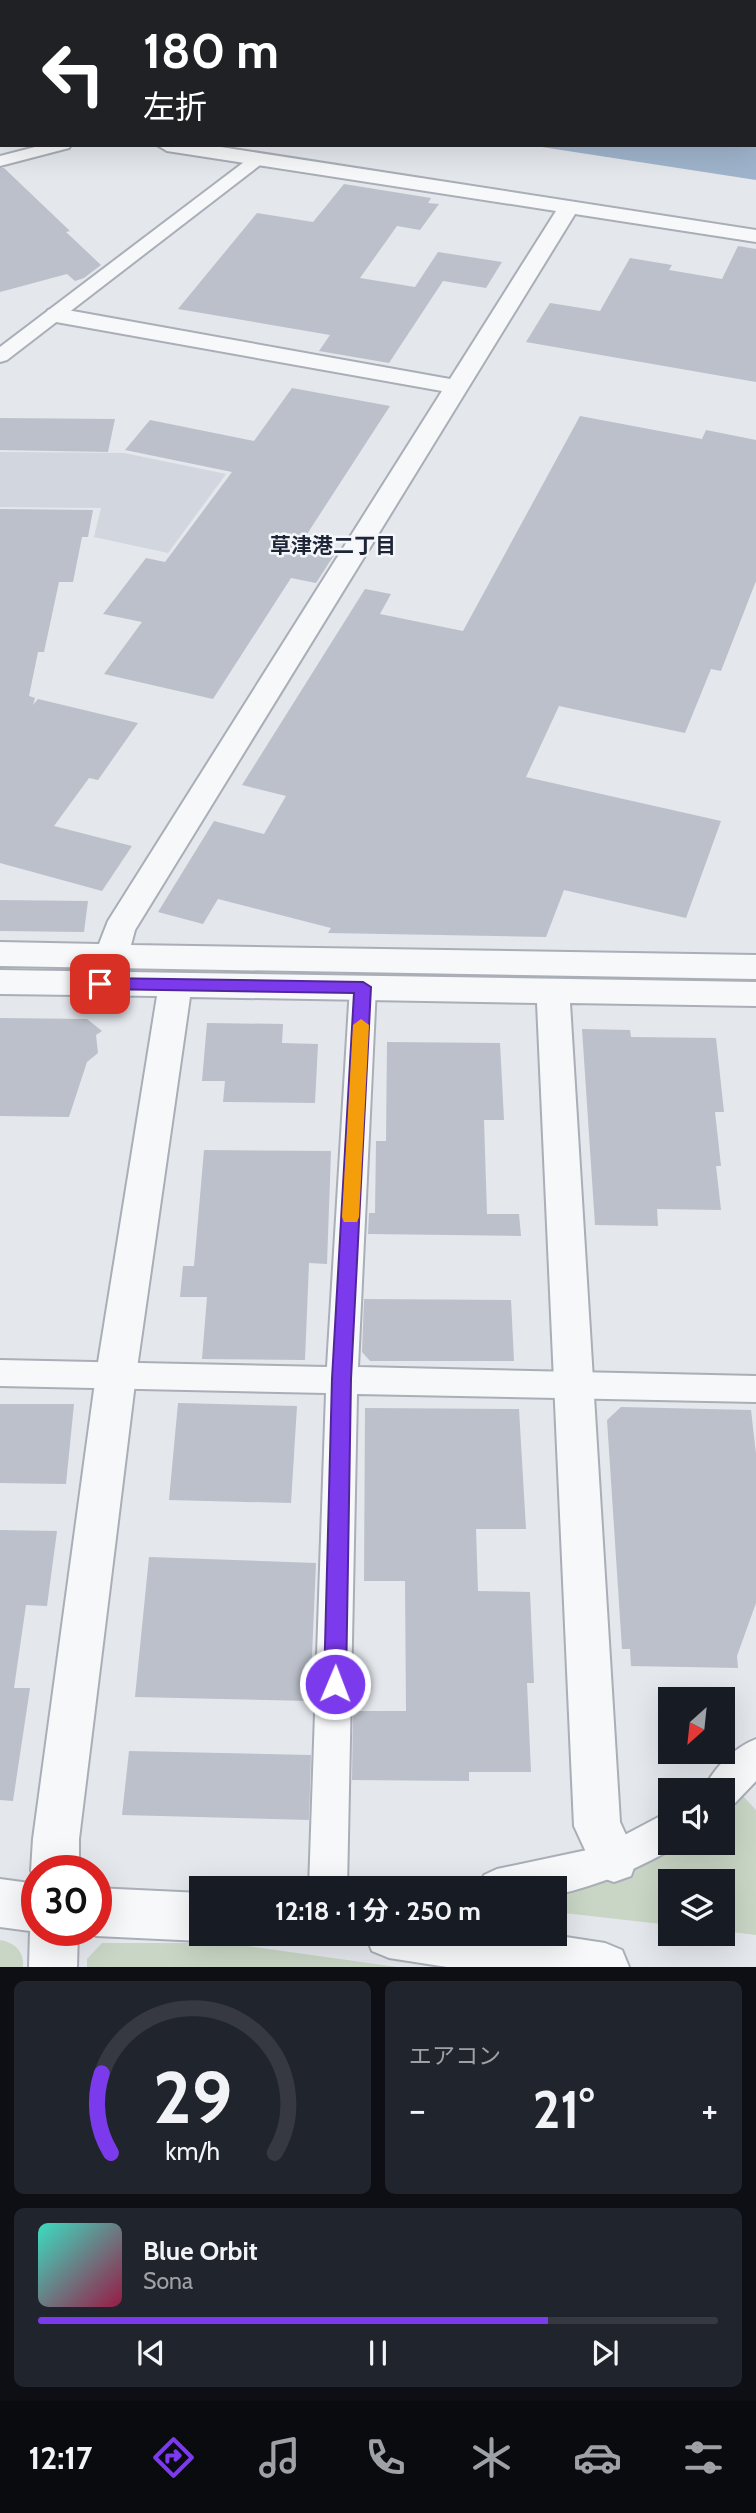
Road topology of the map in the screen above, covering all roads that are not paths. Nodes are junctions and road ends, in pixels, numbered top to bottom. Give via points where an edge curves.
1 (55, 147) edge
2 (180, 147) edge
3 (258, 159) junction
4 (0, 161) edge
5 (569, 207) junction
6 (756, 236) edge
7 (56, 315) junction
8 (0, 356) edge
9 (457, 387) junction
10 (0, 954) edge
11 (112, 955) junction
12 (756, 967) edge
13 (0, 982) edge
14 (175, 985) junction
15 (363, 987) junction
16 (554, 990) junction
17 (756, 994) edge
18 (0, 1373) edge
19 (116, 1375) junction
20 (342, 1379) junction
21 (573, 1385) junction
22 (756, 1388) edge
23 (756, 1756) edge
24 (734, 1778) edge
25 (658, 1837) edge
26 (56, 1855) edge
27 (614, 1859) junction
28 (328, 1876) edge
29 (564, 1876) edge
30 (0, 1903) edge
31 (21, 1906) edge
32 (21, 1910) edge
33 (0, 1912) edge
34 (112, 1913) edge
35 (189, 1916) edge
36 (53, 1946) edge
37 (467, 1946) edge
38 (52, 1967) edge
39 (604, 1967) edge

1 - 4 street
2 - 3 street
3 - 5 street
3 - 7 street
5 - 6 street
5 - 9 street
7 - 8 street
7 - 9 street
9 - 11 street via 119,929
10 - 11 street
11 - 12 street
13 - 14 street
14 - 15 street
14 - 19 street
15 - 16 street
15 - 20 street
16 - 17 street
16 - 21 street
18 - 19 street
19 - 20 street
19 - 26 street
20 - 21 street
20 - 28 street
21 - 22 street
21 - 27 street via 597,1826
23 - 24 street
25 - 27 street
27 - 29 street
30 - 31 street
32 - 33 street
34 - 35 street
36 - 38 street
37 - 39 street

